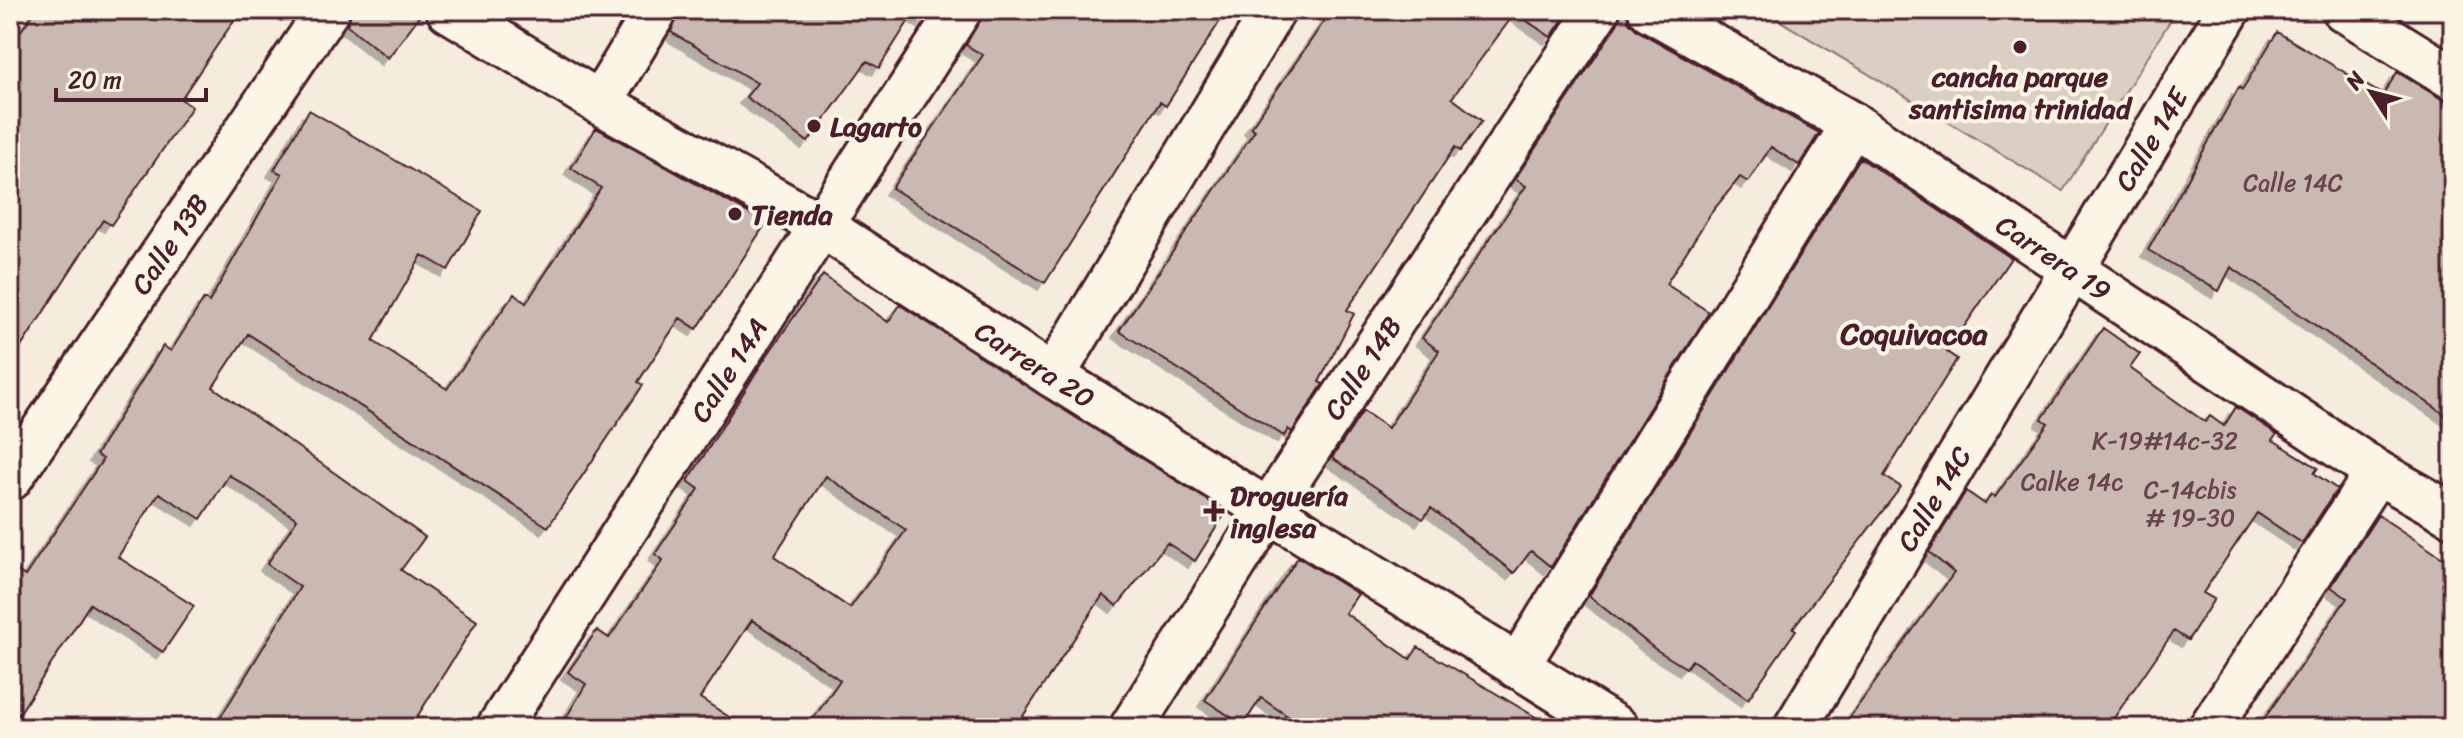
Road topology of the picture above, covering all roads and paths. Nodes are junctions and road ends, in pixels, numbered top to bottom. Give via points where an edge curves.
1 (328, 10) edge
2 (448, 10) edge
3 (656, 10) edge
4 (960, 10) edge
5 (1274, 10) edge
6 (1598, 10) edge
7 (1650, 10) edge
8 (2229, 10) edge
9 (2344, 10) edge
10 (2453, 78) edge
11 (600, 103) junction
12 (1853, 124) junction
13 (822, 226) junction
14 (2074, 268) junction
15 (1053, 376) junction
16 (2377, 472) junction
17 (10, 479) edge
18 (1270, 508) junction
19 (2453, 515) edge
20 (1517, 667) junction
21 (498, 728) edge
22 (1131, 728) edge
23 (1617, 728) edge
24 (1795, 728) edge
25 (2210, 728) edge

1 - 17 street, Calle 13B
2 - 11 street, Carrera 20
3 - 11 street
4 - 13 street, Calle 14A
5 - 15 street
6 - 18 street, Calle 14B
7 - 12 street, Carrera 19
8 - 14 street, Calle 14E
9 - 10 street
11 - 13 street, Carrera 20
12 - 14 street, Carrera 19
12 - 20 street
13 - 15 street, Carrera 20
13 - 21 street, Calle 14A
14 - 16 street, Carrera 19
14 - 24 street, Calle 14C
15 - 18 street, Carrera 20
16 - 19 street, Carrera 19
16 - 25 street
18 - 20 street, Carrera 20
18 - 22 street, Calle 14B
20 - 23 street, Carrera 20

